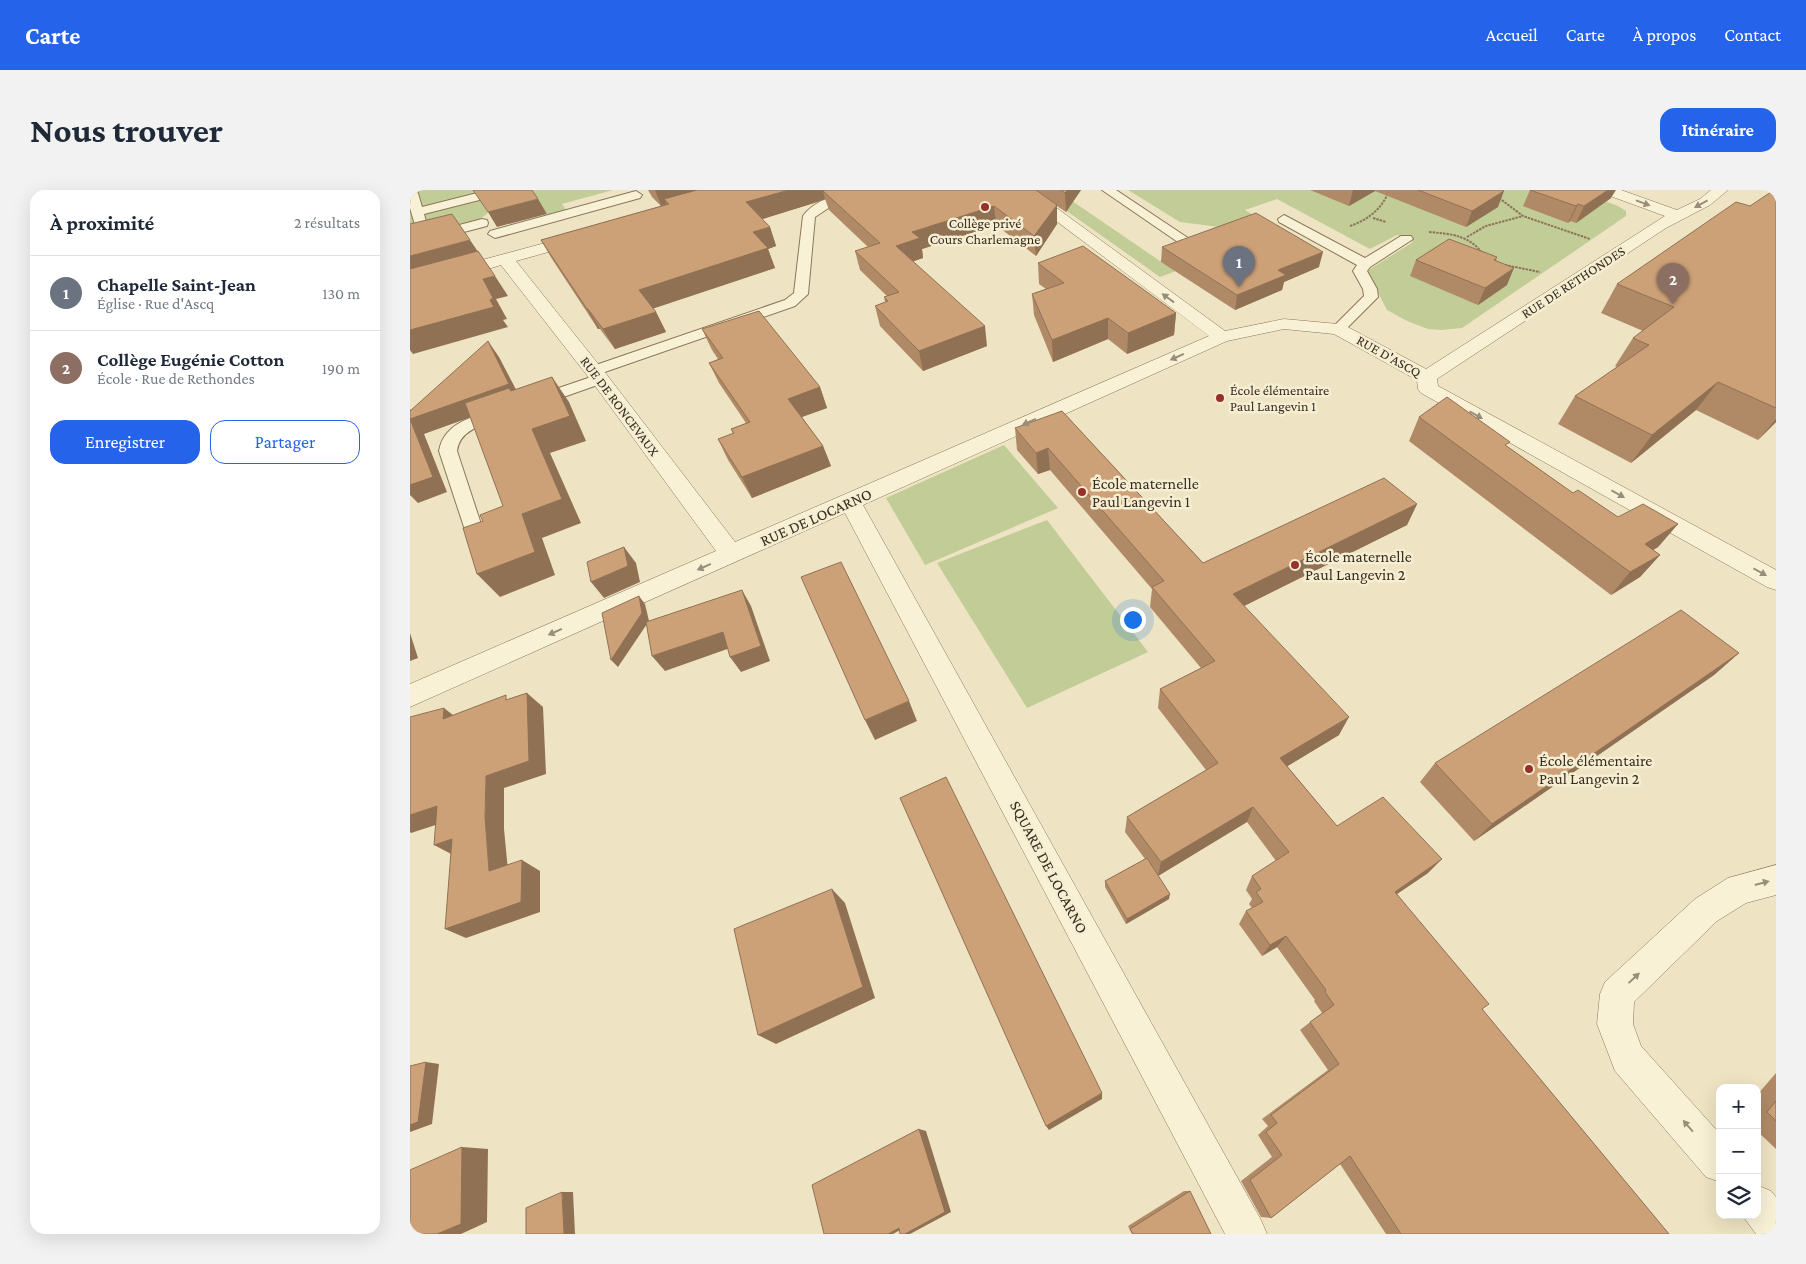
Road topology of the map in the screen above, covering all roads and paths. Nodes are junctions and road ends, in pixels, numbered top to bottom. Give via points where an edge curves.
1 (412, 190) edge
2 (503, 190) edge
3 (870, 190) edge
4 (1022, 190) edge
5 (1108, 190) edge
6 (1386, 190) edge
7 (1607, 190) edge
8 (1721, 190) edge
9 (641, 197) dead end
10 (1496, 197) edge
11 (417, 212) junction
12 (1524, 216) junction
13 (1679, 216) junction
14 (1284, 219) dead end
15 (482, 223) edge
16 (495, 234) dead end
17 (592, 234) edge
18 (1316, 237) junction
19 (426, 238) junction
20 (1406, 238) dead end
21 (410, 242) edge
22 (1193, 246) edge
23 (1621, 250) junction
24 (505, 259) junction
25 (1487, 259) edge
26 (1365, 264) junction
27 (1498, 264) edge
28 (476, 268) edge
29 (1577, 279) junction
30 (1338, 329) junction
31 (1222, 337) junction
32 (597, 375) junction
33 (1427, 377) junction
34 (850, 501) junction
35 (473, 527) edge
36 (732, 555) junction
37 (1776, 581) edge
38 (410, 696) edge
39 (1776, 880) edge
40 (1716, 1157) edge
41 (1761, 1210) edge
42 (1776, 1227) edge
43 (1247, 1234) edge

1 - 11 lane
2 - 11 lane
3 - 32 lane via 822,205 808,216 801,294 790,304
31 -> 4 street
5 - 22 lane
6 - 18 path via 1386,201 1370,217
7 -> 13 street
8 -> 13 street, RUE DE RETHONDES
9 - 16 lane
10 - 12 path
11 - 19 lane
12 - 23 path
12 - 25 path via 1504,220 1467,236
13 - 23 street, RUE DE RETHONDES
14 - 18 lane
15 - 19 lane
17 - 24 street
18 - 26 lane
19 - 21 lane
20 - 26 lane
23 - 29 street, RUE DE RETHONDES
24 - 28 street
24 - 32 street, RUE DE RONCEVAUX
26 - 30 lane via 1360,271 1371,297
27 - 29 path
29 - 33 street, RUE DE RETHONDES
30 - 31 street, RUE D'ASCQ via 1284,324
30 - 33 street, RUE D'ASCQ
31 -> 34 street, RUE DE LOCARNO
32 - 35 lane via 452,434 448,451
32 - 36 street, RUE DE RONCEVAUX
33 -> 37 street, RUE D'ASCQ via 1428,388
34 - 36 street, RUE DE LOCARNO
34 - 43 street, SQUARE DE LOCARNO
36 -> 38 street, RUE DE LOCARNO
40 -> 39 street via 1628,1058 1615,1024 1617,994 1706,910 1739,889
41 - 42 street

